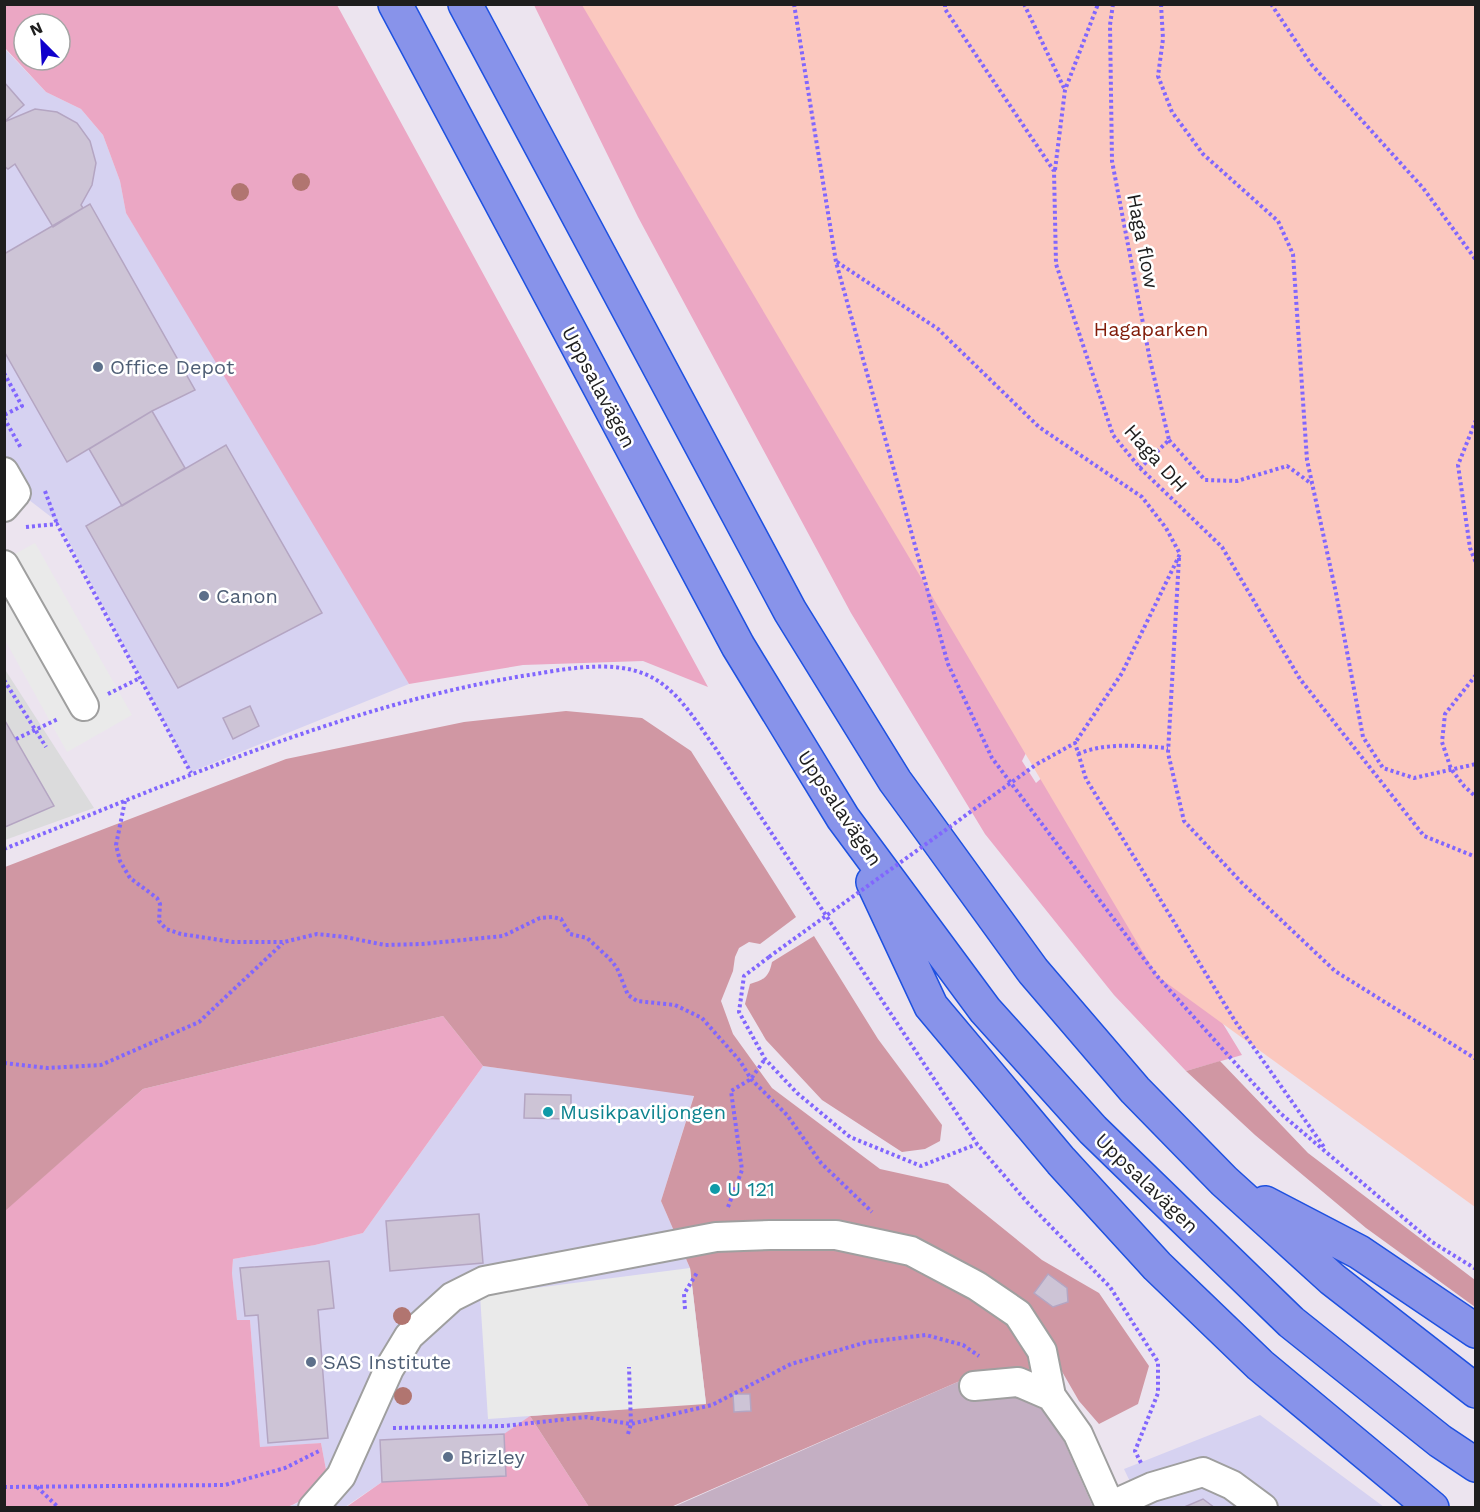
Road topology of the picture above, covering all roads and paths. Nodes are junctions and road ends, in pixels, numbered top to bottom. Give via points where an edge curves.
1 (395, 4) edge
2 (465, 4) edge
3 (794, 4) edge
4 (945, 4) edge
5 (1024, 4) edge
6 (1098, 4) edge
7 (1113, 4) edge
8 (1161, 4) edge
9 (1271, 4) edge
10 (1065, 90) junction
11 (1054, 171) junction
12 (1476, 260) edge
13 (836, 262) junction
14 (4, 373) edge
15 (4, 415) edge
16 (1476, 420) edge
17 (1169, 440) junction
18 (1140, 468) junction
19 (1313, 484) junction
20 (10, 500) edge
21 (1180, 554) junction
22 (1476, 562) edge
23 (4, 565) edge
24 (1476, 675) edge
25 (4, 680) edge
26 (84, 706) dead end
27 (36, 730) junction
28 (16, 739) dead end
29 (1075, 743) junction
30 (46, 747) dead end
31 (1168, 748) junction
32 (1078, 754) junction
33 (1476, 764) edge
34 (1451, 769) junction
35 (191, 773) junction
36 (1476, 796) edge
37 (125, 801) junction
38 (843, 818) junction
39 (4, 849) edge
40 (1476, 857) edge
41 (284, 942) junction
42 (765, 1059) junction
43 (1476, 1059) edge
44 (4, 1063) edge
45 (751, 1079) junction
46 (977, 1144) junction
47 (1328, 1153) junction
48 (1224, 1181) junction
49 (878, 1218) dead end
50 (716, 1237) junction
51 (1476, 1269) edge
52 (1476, 1331) edge
53 (628, 1367) dead end
54 (1018, 1382) junction
55 (974, 1386) dead end
56 (1476, 1391) edge
57 (1051, 1396) junction
58 (631, 1424) junction
59 (363, 1429) junction
60 (628, 1434) dead end
61 (1476, 1465) edge
62 (36, 1486) junction
63 (4, 1487) edge
64 (1152, 1487) junction
65 (1111, 1507) edge
66 (59, 1508) edge
67 (313, 1508) edge
68 (1263, 1508) edge
69 (1432, 1508) edge

1 - 38 highway, Uppsalavägen via 738,646
2 - 48 highway via 790,611 895,782 1033,971 1135,1090
3 - 13 path
4 - 11 path
5 - 10 path
6 - 10 path, Haga DH
7 - 17 path, Haga flow via 1112,161
8 - 19 path via 1163,39 1158,76 1172,112 1203,154 1278,221 1293,254
9 - 12 path via 1311,64 1423,188
10 - 11 path, Haga DH
11 - 18 path, Haga DH via 1056,264 1113,435
13 - 21 path via 938,329 1039,427 1142,497
13 - 47 path via 948,664 992,758 1157,976 1280,1113
14 - 15 path via 22,406
16 - 22 path via 1458,465 1470,548
17 - 18 path
17 - 19 path via 1205,480 1237,481 1287,466
18 - 40 path, Haga DH via 1222,547 1300,678 1424,836
19 - 34 path via 1363,737 1383,768 1414,777
20 - 35 path via 57,524
21 - 29 path via 1122,673
21 - 31 path
23 - 26 street
24 - 34 path via 1445,714 1442,742
25 - 27 path
27 - 28 path
27 - 30 path
29 - 32 path
29 - 42 path, bridge via 1037,764 744,976 739,1012
31 - 32 path via 1094,748
31 - 43 path via 1184,821 1242,883 1335,970
32 - 47 path via 1086,779 1235,1020
33 - 34 path
34 - 36 path
35 - 37 path
35 - 46 path via 368,713 492,680 615,667 646,675 674,692 716,749
37 - 39 path
37 - 41 path via 116,845 120,861 130,878 157,898 159,921 166,929 195,938
38 - 61 highway, Uppsalavägen via 985,1010 1093,1130 1291,1322 1440,1441
38 - 69 highway via 931,1006 1061,1161 1157,1266 1260,1365
41 - 44 path via 199,1022 101,1065 47,1068
41 - 45 path via 316,934 386,945 422,944 503,936 540,918 561,919 570,934 587,938 609,958 628,995 637,1001 675,1005 702,1018
42 - 45 path
42 - 46 path via 797,1093 850,1137 911,1162 921,1166
45 - 49 path via 787,1115 821,1163
45 - 50 path via 731,1091 742,1170
46 - 64 path via 1110,1287 1158,1362 1158,1393 1135,1451
47 - 51 path via 1432,1242
48 - 52 highway via 1359,1252
48 - 56 highway via 1332,1279
50 - 57 street via 836,1235 911,1251 977,1286 1018,1314 1042,1351
50 - 59 street via 484,1281 452,1297 409,1336 389,1369
53 - 58 path
54 - 55 street
54 - 57 street
54 - 58 path via 963,1345 926,1335 867,1342 791,1364 712,1405
57 - 65 street via 1078,1434
58 - 59 path via 586,1417 504,1426
58 - 60 path
59 - 62 path via 285,1468 225,1485
59 - 67 street via 341,1476
62 - 63 path
62 - 66 path
64 - 65 street
64 - 68 street via 1203,1472 1232,1485

